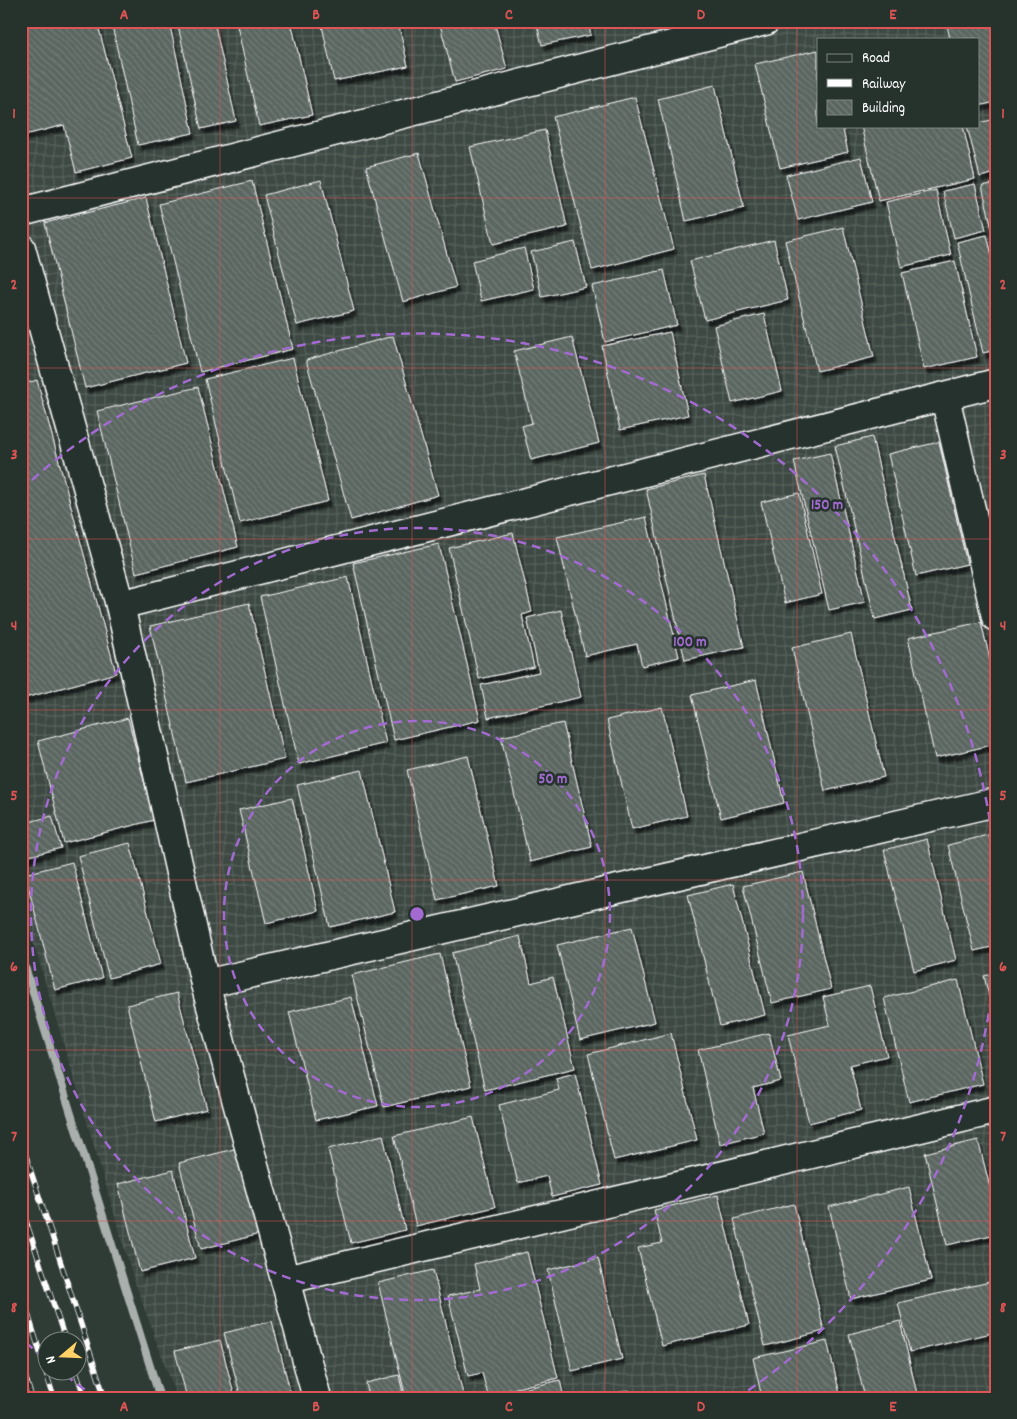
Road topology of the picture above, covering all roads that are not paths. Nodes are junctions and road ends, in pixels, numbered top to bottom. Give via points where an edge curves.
1 (765, 21) edge
2 (21, 212) edge
3 (21, 248) edge
4 (996, 383) edge
5 (945, 397) junction
6 (120, 605) junction
7 (996, 617) edge
8 (996, 802) edge
9 (205, 984) junction
10 (996, 1110) edge
11 (285, 1280) junction
12 (317, 1398) edge

1 - 2 street
3 - 6 street
4 - 5 street
5 - 6 street
5 - 7 street
6 - 9 street
8 - 9 street
9 - 11 street
10 - 11 street
11 - 12 street

